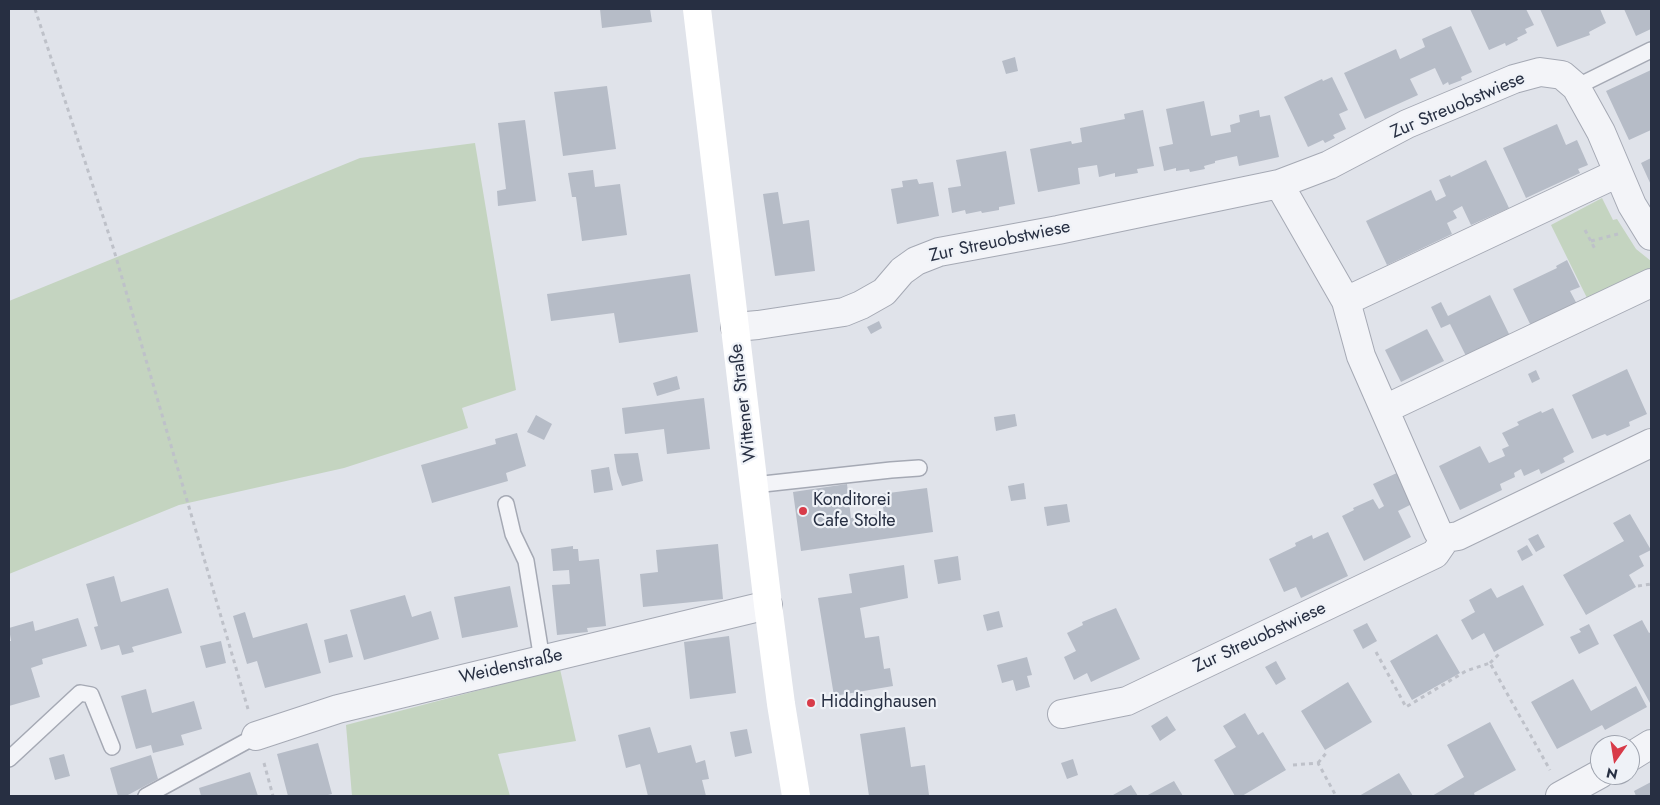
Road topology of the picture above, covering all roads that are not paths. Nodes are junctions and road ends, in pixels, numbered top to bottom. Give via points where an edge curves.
1 (697, 9) edge
2 (1651, 50) edge
3 (1576, 87) junction
4 (1618, 173) junction
5 (1279, 184) junction
6 (1651, 236) edge
7 (1651, 283) edge
8 (1346, 301) junction
9 (735, 327) junction
10 (1385, 409) junction
11 (1651, 443) edge
12 (919, 468) dead end
13 (754, 485) junction
14 (506, 504) dead end
15 (1446, 538) junction
16 (768, 605) junction
17 (542, 660) junction
18 (1062, 714) dead end
19 (256, 736) joint
20 (1651, 744) edge
21 (112, 747) dead end
22 (1640, 750) edge
23 (9, 759) edge
24 (1590, 780) edge
25 (1562, 795) edge
26 (146, 796) edge
27 (796, 796) edge

1 - 9 main road, Wittener Straße
2 - 3 lane
3 - 4 street, Zur Streuobstwiese via 1601,132
3 - 5 street, Zur Streuobstwiese via 1562,75 1540,72 1514,79 1407,124 1329,165
4 - 6 street, Zur Streuobstwiese
4 - 8 street
5 - 8 street
5 - 9 street, Zur Streuobstwiese via 940,252 916,261 902,271 884,292 844,312
7 - 10 street
8 - 10 street via 1361,356
9 - 13 main road, Wittener Straße
10 - 15 street via 1438,532
11 - 15 street via 1458,536
12 - 13 lane
13 - 16 main road, Wittener Straße
14 - 17 lane via 513,534 526,561
15 - 18 street, Zur Streuobstwiese via 1436,554 1127,701
16 - 17 street, Weidenstraße
16 - 27 main road, Wittener Straße
17 - 19 street, Weidenstraße via 338,708
19 - 26 lane
20 - 22 street
21 - 23 lane via 91,695 80,693
24 - 25 street

